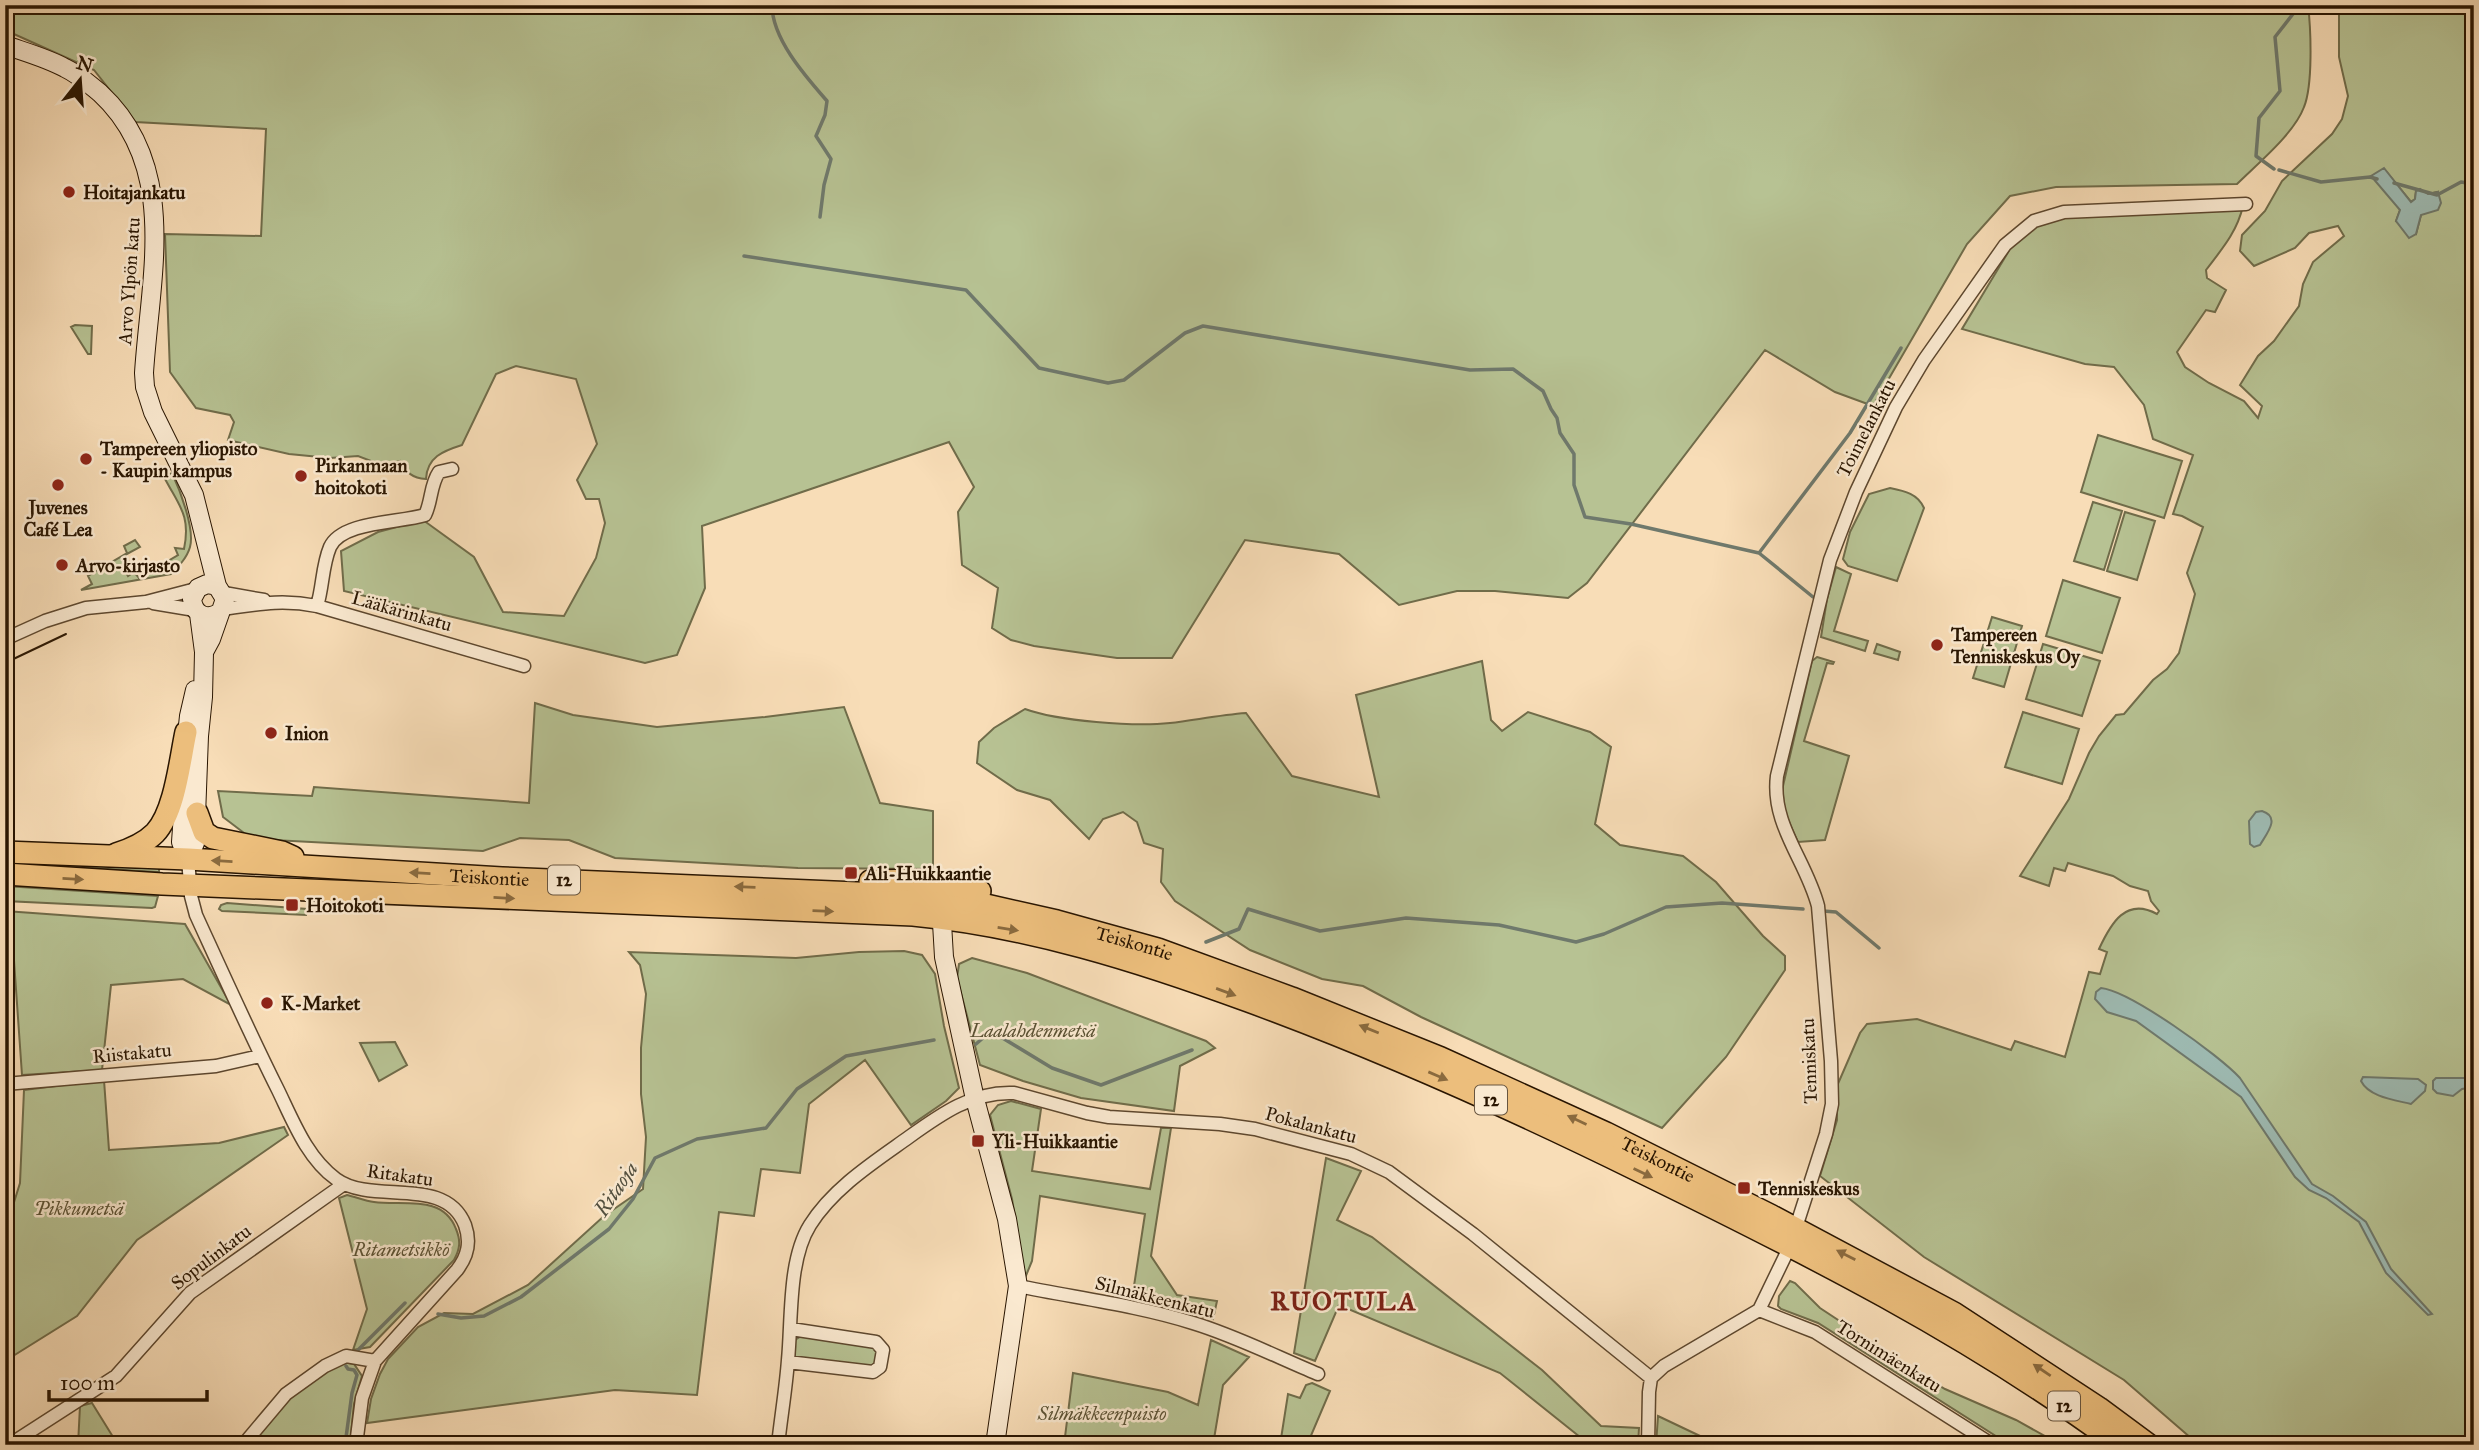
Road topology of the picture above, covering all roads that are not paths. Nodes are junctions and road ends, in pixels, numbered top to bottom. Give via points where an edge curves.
1 (5, 45) edge
2 (2246, 204) dead end
3 (452, 469) dead end
4 (213, 596) junction
5 (146, 602) junction
6 (317, 606) junction
7 (197, 612) junction
8 (5, 639) edge
9 (203, 661) junction
10 (524, 666) dead end
11 (186, 732) junction
12 (197, 813) junction
13 (5, 852) edge
14 (111, 856) junction
15 (188, 859) junction
16 (314, 867) junction
17 (5, 874) edge
18 (190, 884) junction
19 (813, 890) junction
20 (1814, 890) joint
21 (941, 908) junction
22 (1057, 921) junction
23 (260, 1056) junction
24 (5, 1084) edge
25 (975, 1099) junction
26 (344, 1184) junction
27 (1793, 1237) junction
28 (1018, 1286) junction
29 (1759, 1310) junction
30 (791, 1329) junction
31 (375, 1361) junction
32 (788, 1362) junction
33 (1318, 1374) dead end
34 (1651, 1378) junction
35 (9, 1445) edge
36 (243, 1445) edge
37 (356, 1445) edge
38 (778, 1445) edge
39 (995, 1445) edge
40 (1648, 1445) edge
41 (1993, 1445) edge
42 (2119, 1445) edge
43 (2149, 1445) edge

1 - 4 street, Arvo Ylpön katu via 66,68 91,85 125,122 145,161 155,232 145,387 152,412 194,495 204,540 201,566
2 - 20 street, Toimelankatu via 2064,212 2034,221 2005,244 1924,360 1896,407 1839,533 1777,776 1777,807
3 - 6 street via 439,472 433,480 425,515 342,532 330,548
4 - 5 street, Lääkärinkatu
4 - 6 street, Lääkärinkatu
4 - 7 street via 209,617
4 - 9 street, Arvo Ylpön katu via 211,639
5 - 7 street
5 - 8 street via 86,608
6 - 10 street, Lääkärinkatu
7 - 9 street, Arvo Ylpön katu
9 - 11 street, Arvo Ylpön katu
9 - 12 street, Arvo Ylpön katu
11 - 14 highway via 170,804 156,833
11 - 15 street, Arvo Ylpön katu via 181,842
12 - 15 street, Arvo Ylpön katu via 195,843
12 - 16 highway via 204,832 213,838 282,852
13 - 14 highway, Teiskontie / 12
14 - 15 highway, Teiskontie / 12
16 -> 15 highway, Teiskontie / 12
15 - 18 street, Ritakatu
19 -> 16 highway, Teiskontie / 12
17 -> 18 highway, Teiskontie / 12
18 -> 21 highway, Teiskontie / 12 via 840,912
18 - 23 street, Ritakatu via 196,915
19 - 21 highway, Teiskontie / 12
19 - 22 highway, 12 via 830,883 926,880 1029,904
20 - 27 street, Tenniskatu via 1832,1104
21 - 22 highway, Teiskontie / 12
21 - 25 street via 944,957
21 -> 27 highway, Teiskontie / 12 via 1104,953 1298,1019 1403,1061
27 -> 22 highway, Teiskontie / 12 via 1606,1133 1441,1058 1158,949
23 - 24 street, Riistakatu via 216,1066
23 - 26 street, Ritakatu via 312,1154
25 - 28 street via 1007,1219
25 - 30 street via 947,1109 878,1159 841,1189 810,1224 796,1264
25 - 34 street, Pokalankatu via 1014,1093 1109,1117 1249,1128 1351,1154 1389,1172 1473,1234
26 - 31 street, Ritakatu via 374,1193 432,1196 453,1208 468,1235 466,1256 457,1270
26 - 35 street, Sopulinkatu via 190,1293 116,1376
27 - 29 street, Tenniskatu
27 - 42 highway, Teiskontie / 12
43 -> 27 highway, Teiskontie / 12 via 1954,1313
28 - 33 street, Silmäkkeenkatu via 1190,1322
28 - 39 street
29 - 34 street
29 - 41 street, Tornimäenkatu via 1815,1332
30 - 32 street
30 - 32 street via 876,1342 883,1350 880,1367 873,1372
31 - 36 street via 345,1356 325,1366 279,1401
31 - 37 street, Ritakatu via 362,1398
32 - 38 street
34 - 40 street

